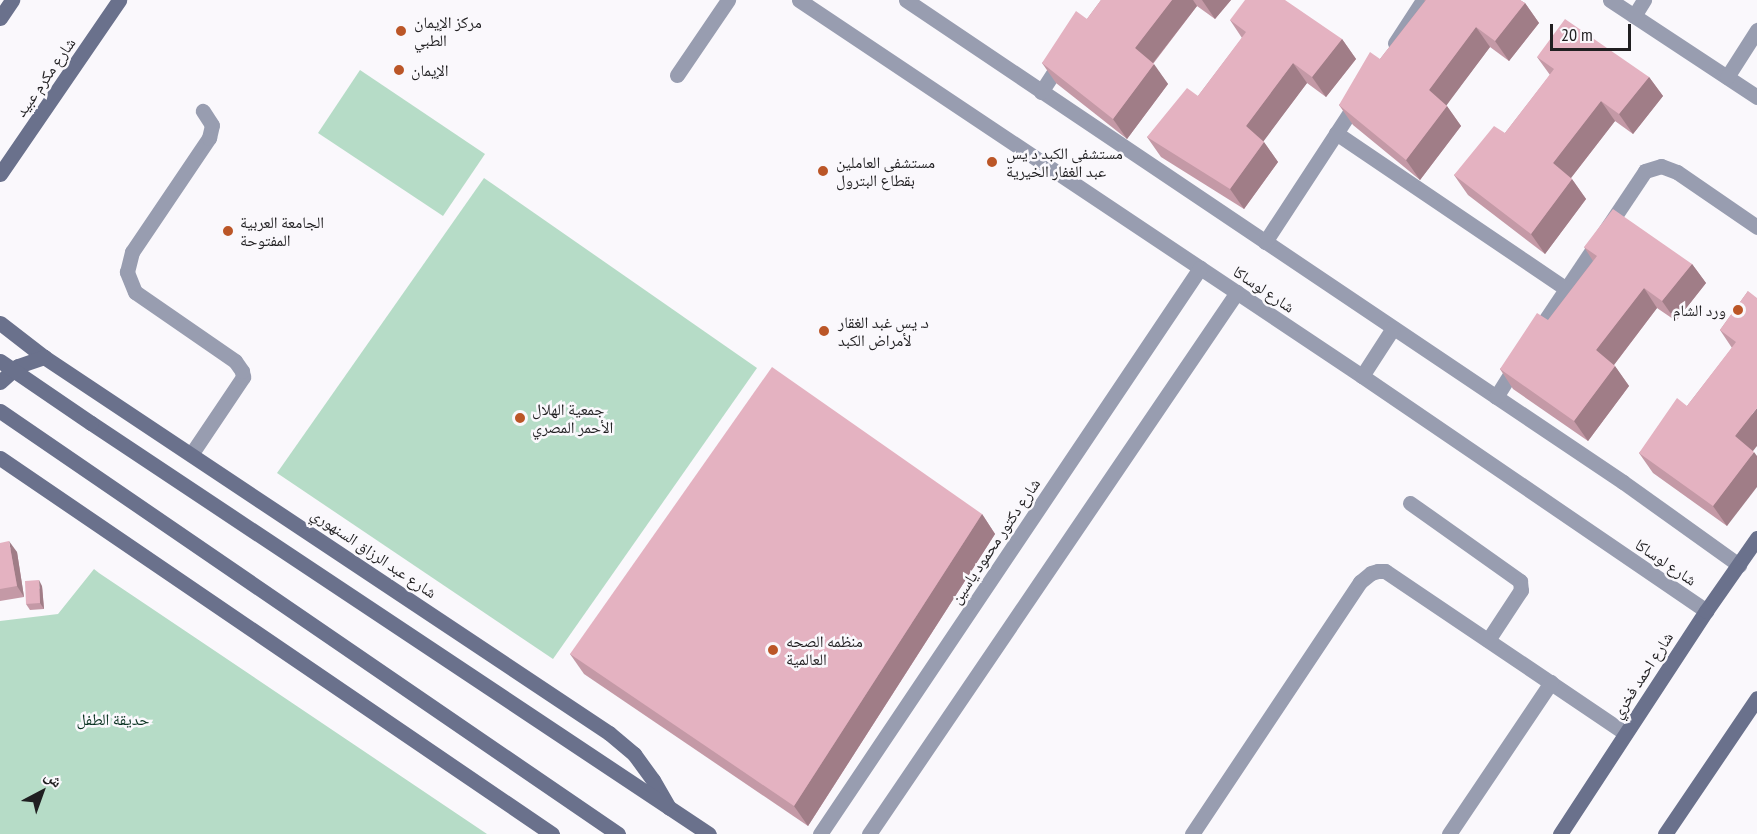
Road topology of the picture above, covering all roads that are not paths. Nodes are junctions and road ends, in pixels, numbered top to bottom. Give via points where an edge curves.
1 (12, 0) edge
2 (119, 0) edge
3 (728, 0) edge
4 (799, 0) edge
5 (906, 0) edge
6 (1610, 0) edge
7 (1644, 0) edge
8 (1417, 2) edge
9 (1634, 16) junction
10 (0, 18) edge
11 (1757, 30) edge
12 (1071, 46) edge
13 (1387, 55) edge
14 (677, 75) dead end
15 (1727, 77) junction
16 (1368, 84) edge
17 (1041, 92) junction
18 (1757, 97) edge
19 (203, 111) dead end
20 (1336, 133) junction
21 (0, 174) edge
22 (1757, 227) edge
23 (1265, 242) junction
24 (1200, 268) junction
25 (1566, 289) junction
26 (1237, 292) junction
27 (0, 323) edge
28 (1393, 328) junction
29 (44, 357) junction
30 (0, 361) edge
31 (1362, 376) junction
32 (0, 382) edge
33 (1496, 397) junction
34 (0, 411) edge
35 (192, 453) junction
36 (0, 458) edge
37 (1410, 503) dead end
38 (1757, 538) edge
39 (1738, 565) junction
40 (1706, 611) junction
41 (1488, 640) junction
42 (1551, 682) junction
43 (1757, 698) edge
44 (1626, 733) junction
45 (669, 808) junction
46 (552, 834) edge
47 (618, 834) edge
48 (709, 834) edge
49 (820, 834) edge
50 (869, 834) edge
51 (1192, 834) edge
52 (1449, 834) edge
53 (1560, 834) edge
54 (1665, 834) edge

1 - 10 street
2 - 21 street, شارع مكرم عبيد
3 - 14 street
4 - 24 street, شارع لوساكا
5 - 17 street
6 - 9 street
7 - 9 street
8 - 13 street
9 - 15 street
11 - 15 street
12 - 17 street
15 - 18 street
16 - 20 street
17 - 23 street
19 - 35 street via 212,125 209,138 132,252 127,272 135,292 235,361 242,371 243,377
20 - 23 street
20 - 25 street
22 - 25 street via 1677,172 1661,166 1645,171
23 - 28 street
24 - 26 street, شارع لوساكا
24 - 49 street, شارع دكتور محمود ياسين
25 - 33 street
26 - 31 street, شارع لوساكا
26 - 50 street
27 - 29 street, شارع عبد الرزاق السنهوري
28 - 31 street
28 - 33 street
29 - 32 street via 18,366
29 - 35 street, شارع عبد الرزاق السنهوري
30 - 45 street, bridge
31 - 40 street, شارع لوساكا
33 - 39 street
34 - 47 street
35 - 45 street, شارع عبد الرزاق السنهوري via 609,733 634,754
36 - 46 street
37 - 41 street via 1520,581 1521,590
38 - 39 street, شارع احمد فخري
39 - 40 street, شارع احمد فخري
40 - 44 street, شارع احمد فخري
41 - 42 street
41 - 51 street via 1385,571 1371,573 1360,582
42 - 44 street
42 - 52 street
43 - 54 street
44 - 53 street, شارع احمد فخري
45 - 48 street, شارع عبد الرزاق السنهوري

